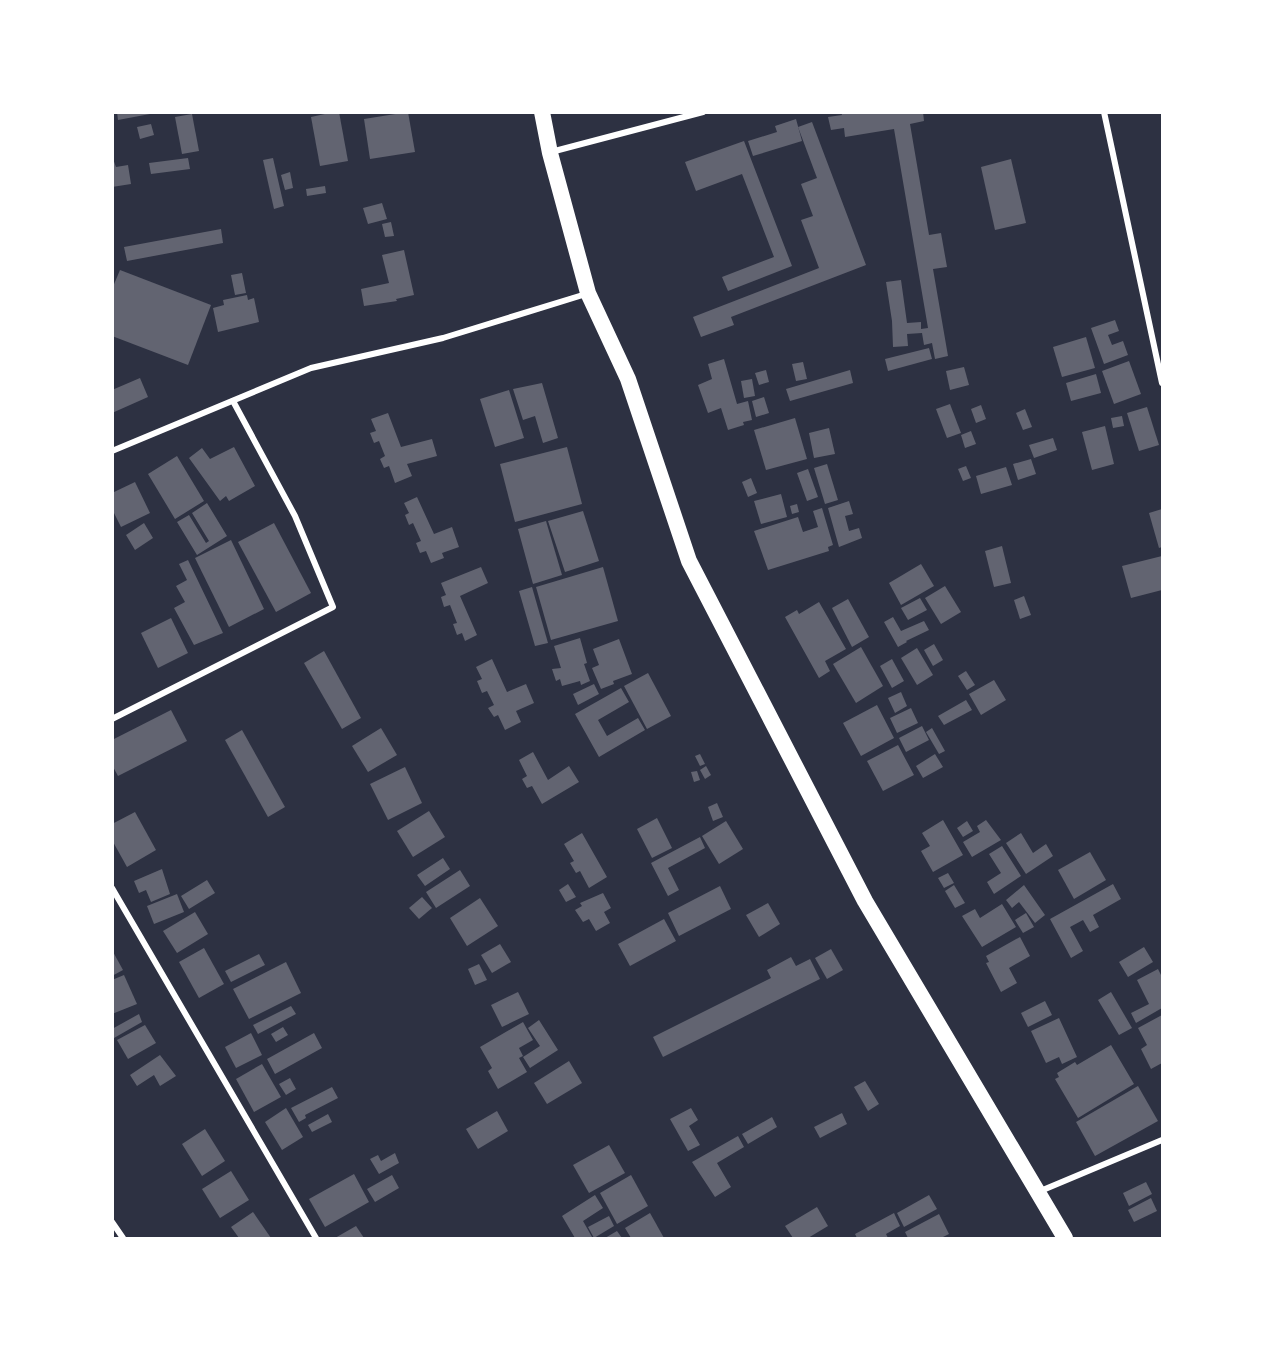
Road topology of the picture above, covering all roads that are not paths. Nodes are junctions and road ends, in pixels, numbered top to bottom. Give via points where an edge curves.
1 (542, 112) edge
2 (703, 112) edge
3 (1104, 112) edge
4 (550, 153) junction
5 (588, 293) junction
6 (1162, 383) edge
7 (233, 401) junction
8 (112, 451) edge
9 (112, 719) edge
10 (112, 888) edge
11 (1162, 1140) edge
12 (1038, 1192) junction
13 (112, 1222) edge
14 (123, 1239) edge
15 (316, 1239) edge
16 (1065, 1239) edge

1 - 4 highway
2 - 4 street
3 - 6 street
4 - 5 highway
5 - 7 street via 443,338 311,368
5 - 12 highway via 628,379 689,561 865,902
7 - 8 street
7 - 9 street via 295,516 333,607
10 - 15 street
11 - 12 street
12 - 16 highway
13 - 14 street

